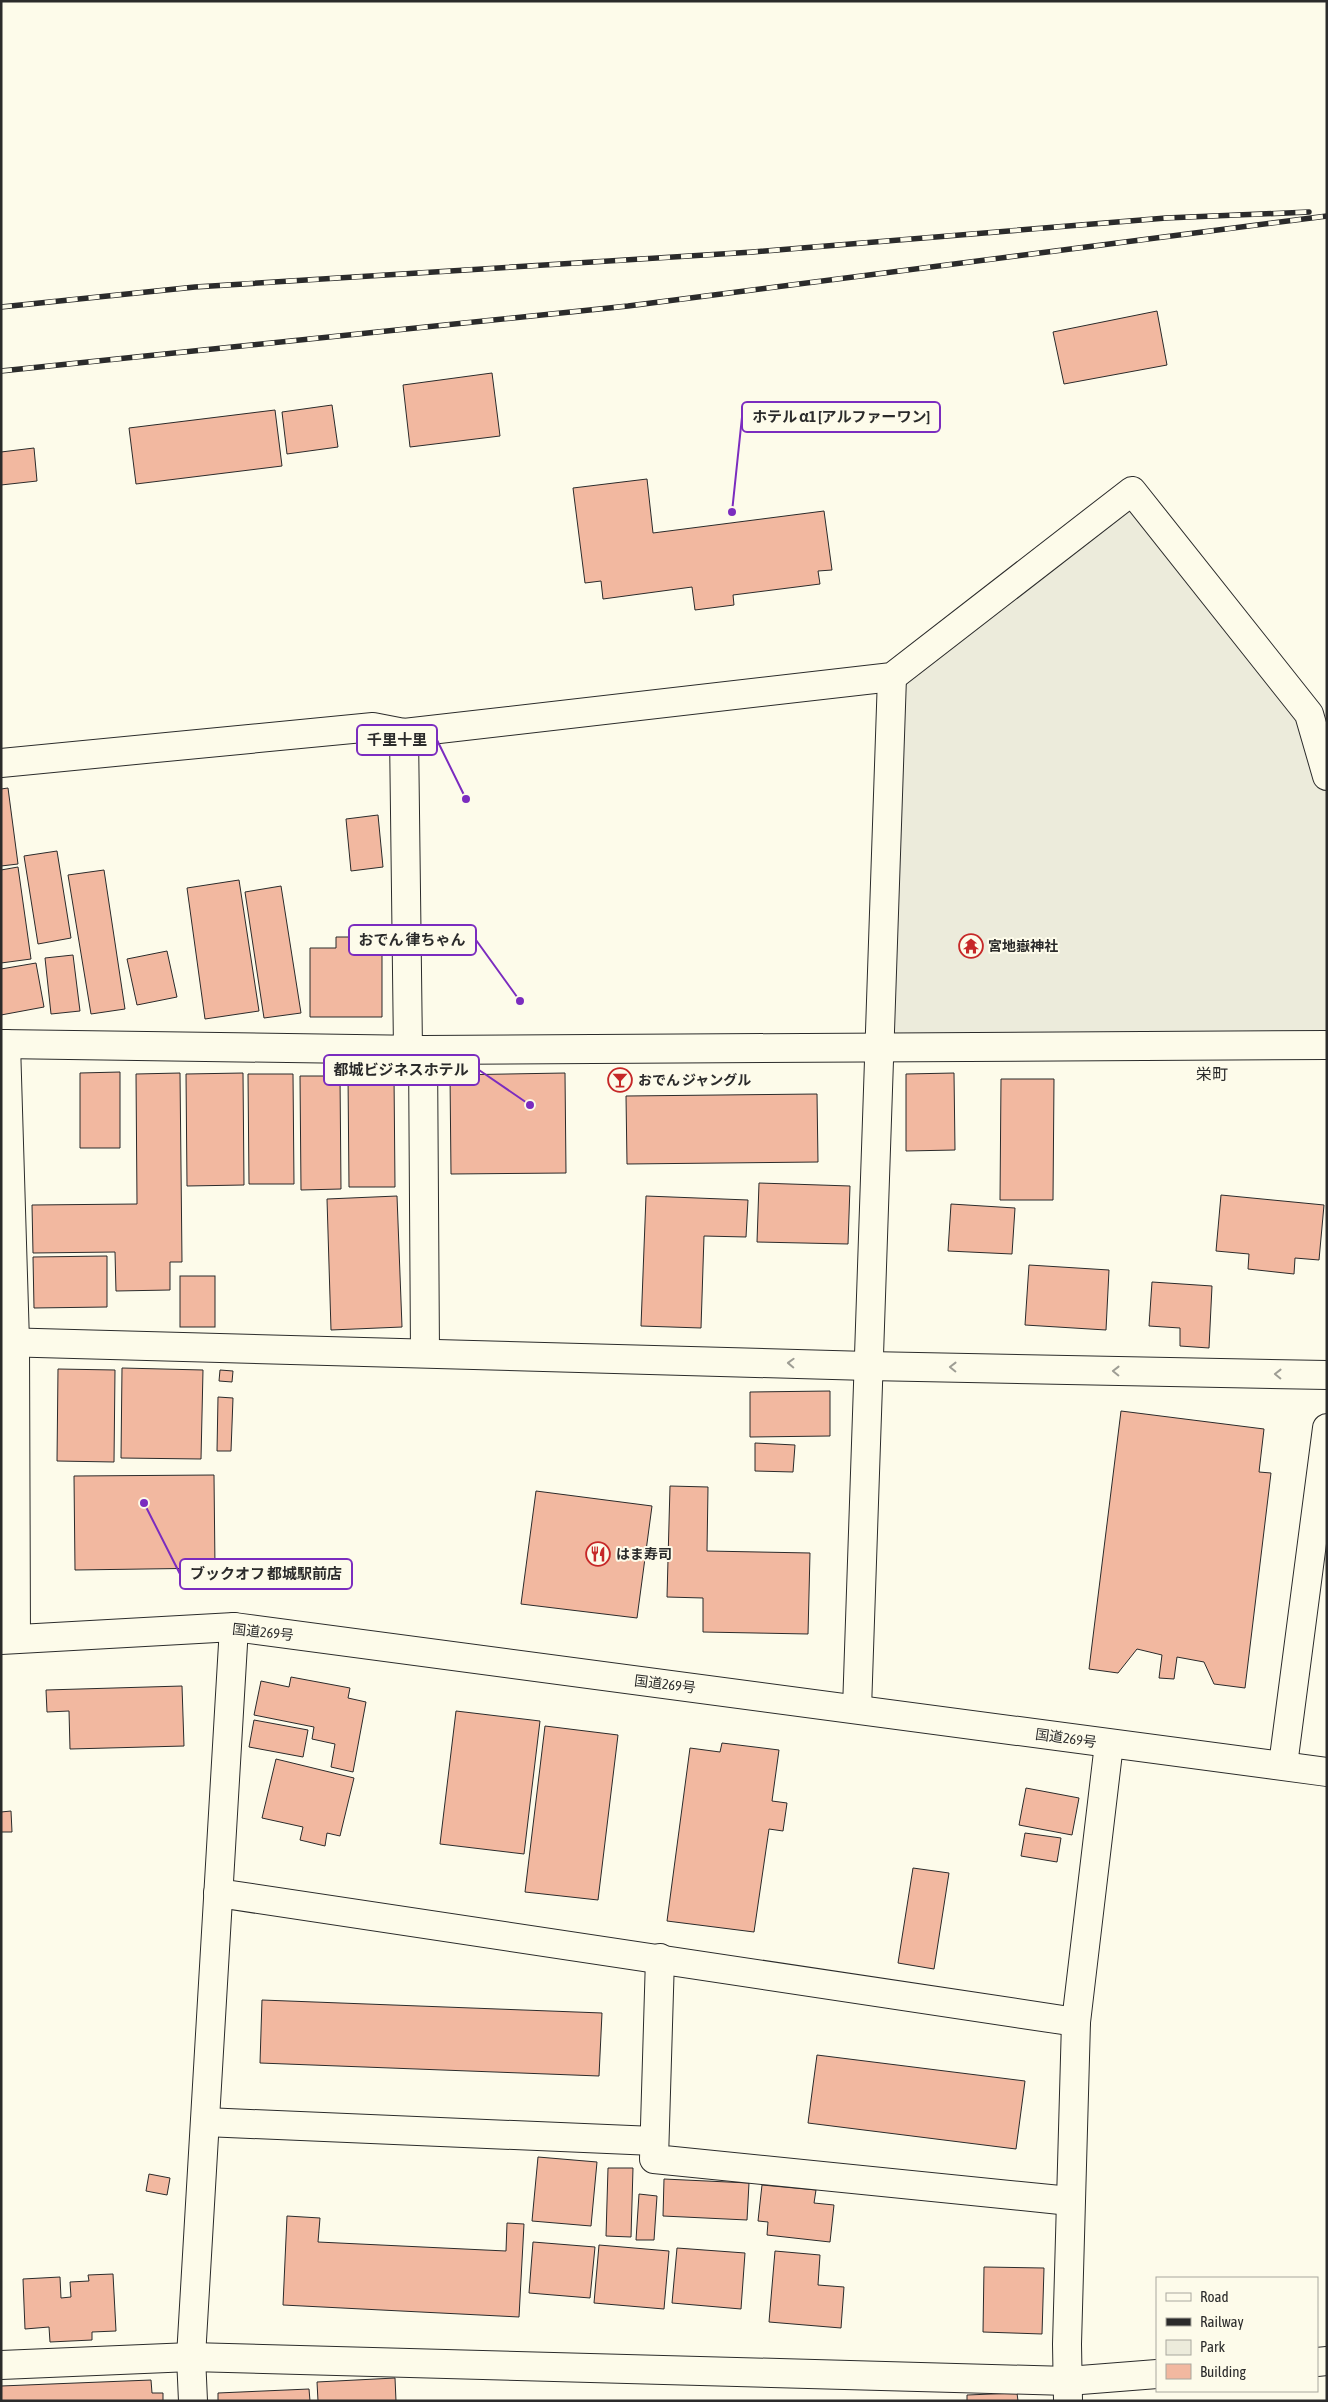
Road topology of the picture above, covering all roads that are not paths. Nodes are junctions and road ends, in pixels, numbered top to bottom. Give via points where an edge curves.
1 (892, 677) junction
2 (1318, 713) edge
3 (404, 733) junction
4 (1, 763) edge
5 (1327, 776) edge
6 (4, 1044) edge
7 (1327, 1045) edge
8 (879, 1046) junction
9 (415, 1050) junction
10 (8, 1342) edge
11 (425, 1353) junction
12 (868, 1366) junction
13 (1327, 1375) edge
14 (1327, 1428) edge
15 (234, 1627) junction
16 (9, 1640) edge
17 (857, 1709) junction
18 (1109, 1744) junction
19 (1283, 1765) junction
20 (1327, 1772) edge
21 (218, 1893) junction
22 (660, 1958) junction
23 (1076, 2022) junction
24 (205, 2122) junction
25 (654, 2141) junction
26 (1070, 2201) junction
27 (191, 2357) junction
28 (1, 2365) edge
29 (1156, 2374) edge
30 (1068, 2391) edge
31 (193, 2401) edge

1 - 2 main road via 1132,491
1 - 3 main road
1 - 8 main road
2 - 5 main road
3 - 4 main road via 373,727
3 - 9 main road
6 - 9 main road
6 - 10 main road
7 - 8 main road
8 - 9 main road
8 - 12 main road
9 - 11 main road
10 - 11 main road
10 - 16 main road
12 -> 11 main road
13 -> 12 main road
12 - 17 main road
14 - 19 main road
15 - 16 main road, 国道269号
15 - 17 main road, 国道269号
15 - 21 main road
17 - 18 main road, 国道269号
18 - 19 main road, 国道269号
18 - 23 main road
19 - 20 main road, 国道269号
21 - 22 main road
21 - 24 main road
22 - 23 main road
22 - 25 main road
23 - 26 main road
24 - 25 main road
24 - 27 main road
25 - 26 main road via 654,2159
26 - 30 main road
27 - 28 main road
27 - 30 main road
27 - 31 main road
29 - 30 main road

